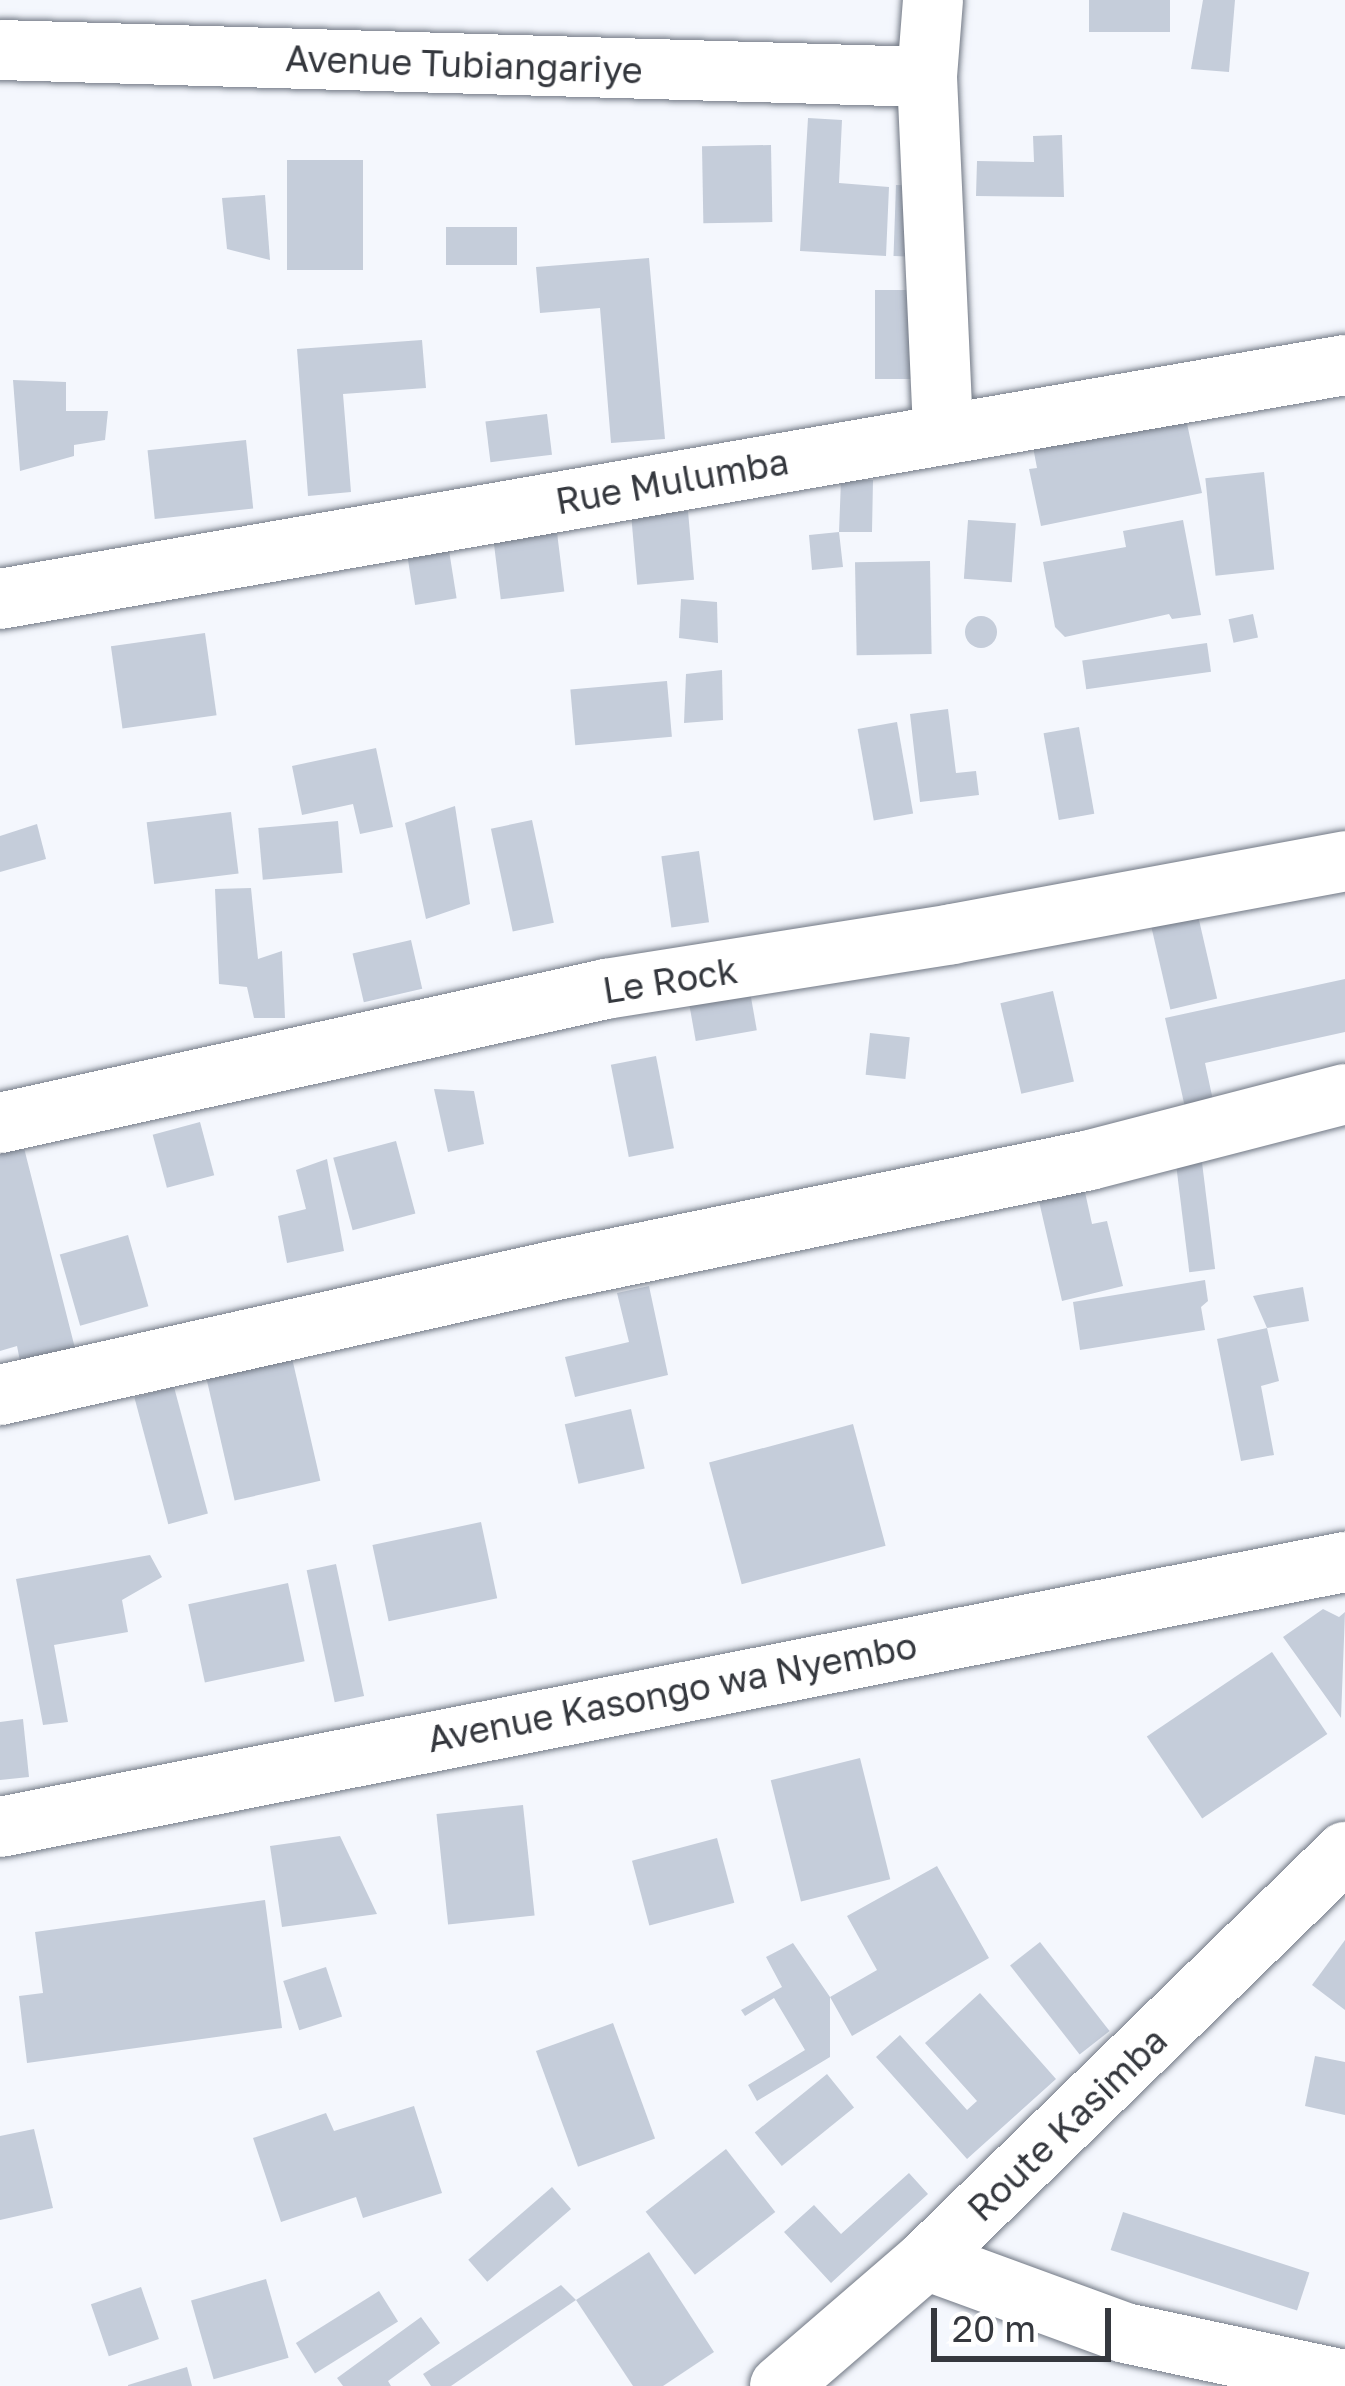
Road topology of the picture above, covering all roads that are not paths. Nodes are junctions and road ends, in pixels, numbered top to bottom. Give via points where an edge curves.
1 (933, 0) edge
2 (0, 50) edge
3 (927, 77) junction
4 (1345, 365) edge
5 (943, 433) junction
6 (0, 599) edge
7 (1345, 861) edge
8 (1345, 1094) edge
9 (0, 1123) edge
10 (0, 1395) edge
11 (1345, 1562) edge
12 (0, 1827) edge
13 (1345, 1852) edge
14 (926, 2260) junction
15 (1345, 2380) edge
16 (780, 2386) edge

1 - 3 street
2 - 3 street, Avenue Tubiangariye
3 - 5 street
4 - 5 street, Rue Mulumba
5 - 6 street, Rue Mulumba
7 - 9 street, Le Rock via 605,989
8 - 10 street via 1090,1160
11 - 12 street, Avenue Kasongo wa Nyembo
13 - 14 street, Route Kasimba
14 - 15 street via 1125,2333
14 - 16 street, Route Kasimba

